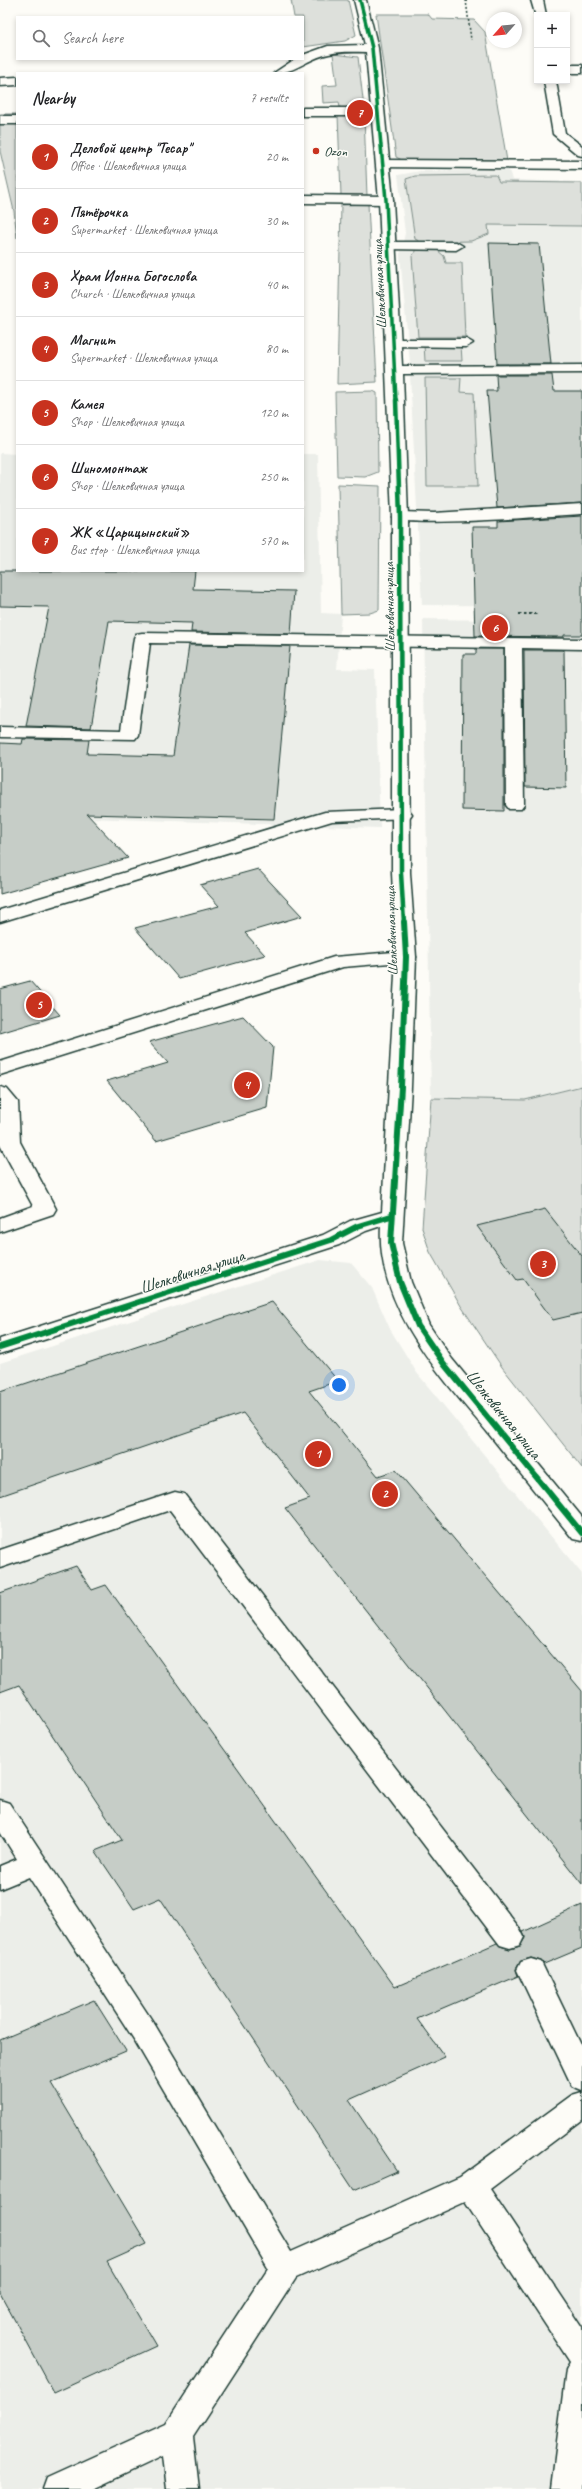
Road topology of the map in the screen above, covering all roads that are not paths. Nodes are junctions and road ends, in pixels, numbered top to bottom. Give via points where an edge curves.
1 (360, 0) edge
2 (537, 0) edge
3 (539, 12) edge
4 (372, 48) junction
5 (304, 59) edge
6 (302, 60) edge
7 (570, 69) edge
8 (582, 69) edge
9 (283, 72) edge
10 (0, 82) edge
11 (16, 82) edge
12 (551, 84) edge
13 (304, 112) edge
14 (378, 112) junction
15 (0, 120) edge
16 (16, 120) edge
17 (582, 152) edge
18 (383, 164) junction
19 (582, 165) edge
20 (304, 200) edge
21 (386, 200) junction
22 (390, 246) junction
23 (456, 246) dead end
24 (394, 343) junction
25 (466, 344) dead end
26 (582, 369) edge
27 (395, 370) junction
28 (582, 509) edge
29 (400, 517) junction
30 (402, 641) junction
31 (513, 642) junction
32 (582, 644) edge
33 (0, 732) edge
34 (515, 805) dead end
35 (403, 814) junction
36 (0, 916) edge
37 (406, 957) junction
38 (0, 1069) edge
39 (0, 1092) edge
40 (391, 1216) junction
41 (0, 1226) edge
42 (0, 1347) edge
43 (582, 1533) edge
44 (0, 1559) edge
45 (0, 1810) edge
46 (35, 1863) junction
47 (0, 1878) edge
48 (510, 1937) dead end
49 (531, 1970) dead end
50 (582, 2078) edge
51 (582, 2104) edge
52 (471, 2186) junction
53 (285, 2269) junction
54 (582, 2354) edge
55 (582, 2370) edge
56 (177, 2434) junction
57 (59, 2489) edge
58 (183, 2489) edge
59 (567, 2489) edge

1 - 4 street, Шелковичная улица
2 - 3 street
4 - 5 street via 328,50
4 - 14 street, Шелковичная улица
6 - 9 street
7 - 8 street
10 - 11 street
12 - 17 street via 559,134
13 - 14 street
14 - 18 street, Шелковичная улица
15 - 16 street
18 - 19 street
18 - 21 street, Шелковичная улица
20 - 21 street
21 - 22 street, Шелковичная улица
22 - 23 street
22 - 24 street, Шелковичная улица
24 - 25 street
24 - 27 street, Шелковичная улица
26 - 27 street
27 - 29 street, Шелковичная улица
28 - 29 street via 434,518
29 - 30 street, Шелковичная улица
30 - 31 street
30 - 33 street via 142,638 129,735
30 - 35 street, Шелковичная улица
31 - 32 street
31 - 34 street
35 - 36 street via 331,816
35 - 37 street, Шелковичная улица via 401,873
37 - 38 street via 341,961
37 - 40 street, Шелковичная улица via 401,1087
39 - 41 street via 8,1102 9,1142 45,1209
40 - 42 street, Шелковичная улица via 358,1226 331,1240
40 - 43 street, Шелковичная улица via 391,1243 400,1282 418,1326 444,1364
44 - 48 street via 176,1500
45 - 46 street
46 - 47 street
46 - 53 street via 145,2032
49 - 50 street
51 - 52 street
52 - 53 street
52 - 54 street
53 - 56 street
55 - 59 street
56 - 57 street
56 - 58 street

